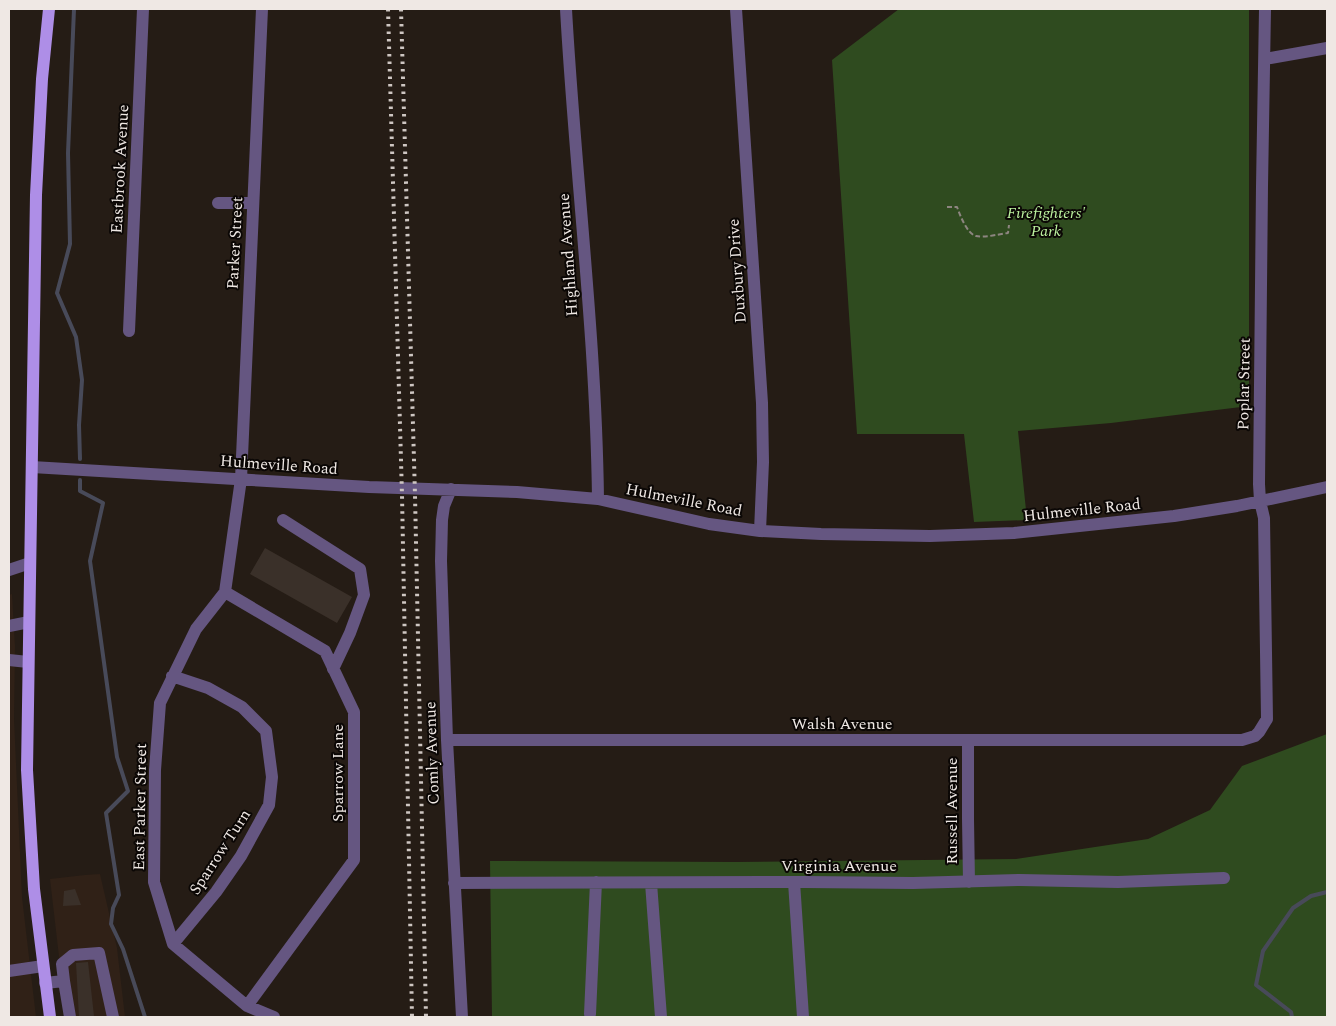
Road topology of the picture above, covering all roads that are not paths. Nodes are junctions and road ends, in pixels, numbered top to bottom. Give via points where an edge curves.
1 (49, 9) edge
2 (143, 9) edge
3 (262, 9) edge
4 (566, 9) edge
5 (736, 9) edge
6 (1265, 9) edge
7 (1327, 48) edge
8 (1265, 59) junction
9 (218, 203) dead end
10 (253, 203) junction
11 (129, 331) dead end
12 (32, 467) junction
13 (241, 479) junction
14 (1327, 487) edge
15 (451, 489) junction
16 (598, 500) junction
17 (1260, 501) junction
18 (283, 520) dead end
19 (760, 531) junction
20 (30, 563) junction
21 (9, 570) edge
22 (226, 592) junction
23 (29, 622) junction
24 (9, 626) edge
25 (9, 660) edge
26 (28, 662) junction
27 (333, 670) junction
28 (172, 676) junction
29 (448, 740) junction
30 (968, 740) junction
31 (1237, 740) joint
32 (1224, 878) dead end
33 (596, 882) junction
34 (794, 882) junction
35 (969, 882) junction
36 (454, 883) junction
37 (651, 883) junction
38 (173, 944) junction
39 (43, 966) junction
40 (9, 971) edge
41 (64, 981) junction
42 (46, 983) junction
43 (248, 1006) junction
44 (590, 1014) dead end
45 (50, 1017) edge
46 (70, 1017) edge
47 (112, 1017) edge
48 (274, 1017) edge
49 (462, 1017) edge
50 (661, 1017) edge
51 (803, 1017) edge

1 - 12 main road via 37,154
2 - 11 street, Eastbrook Avenue
3 - 10 street, Parker Street
4 - 16 street, Highland Avenue via 592,352
5 - 19 street, Duxbury Drive via 762,403
6 - 8 street, Poplar Street
7 - 8 street
8 - 17 street, Poplar Street
9 - 10 street
10 - 13 street, Parker Street
12 - 13 street, Hulmeville Road
12 - 20 main road
13 - 15 street, Hulmeville Road
13 - 22 street
14 - 17 street, Hulmeville Road
15 - 16 street, Hulmeville Road
15 - 29 street, Comly Avenue via 444,506 441,553
16 - 19 street, Hulmeville Road via 709,524
17 - 19 street, Hulmeville Road via 1174,516 1014,533 930,536
17 - 31 street, Poplar Street via 1264,518 1266,719 1255,736
18 - 27 street via 360,569 364,595
20 - 21 street
20 - 23 main road
22 - 27 street, Sparrow Lane via 325,651
22 - 28 street, East Parker Street via 196,629
23 - 24 street
23 - 26 main road
25 - 26 street
26 - 39 main road via 29,811
27 - 43 street, Sparrow Lane via 354,712 354,860
28 - 38 street, East Parker Street via 160,703 155,770 154,882
28 - 38 street, Sparrow Turn via 208,688 242,706 266,731 272,777 269,805 241,856
29 - 30 street, Walsh Avenue
29 - 36 street, Comly Avenue
30 - 31 street, Walsh Avenue
30 - 35 street, Russell Avenue
32 - 35 street, Virginia Avenue
33 - 36 street, Virginia Avenue
33 - 37 street, Virginia Avenue
33 - 44 street
34 - 35 street, Virginia Avenue
34 - 37 street, Virginia Avenue
34 - 51 street
36 - 49 street, Comly Avenue
37 - 50 street
38 - 43 street
39 - 40 street
39 - 42 main road
41 - 42 street
41 - 46 street
41 - 47 street via 62,964 73,955 100,953
42 - 45 main road
43 - 48 street

